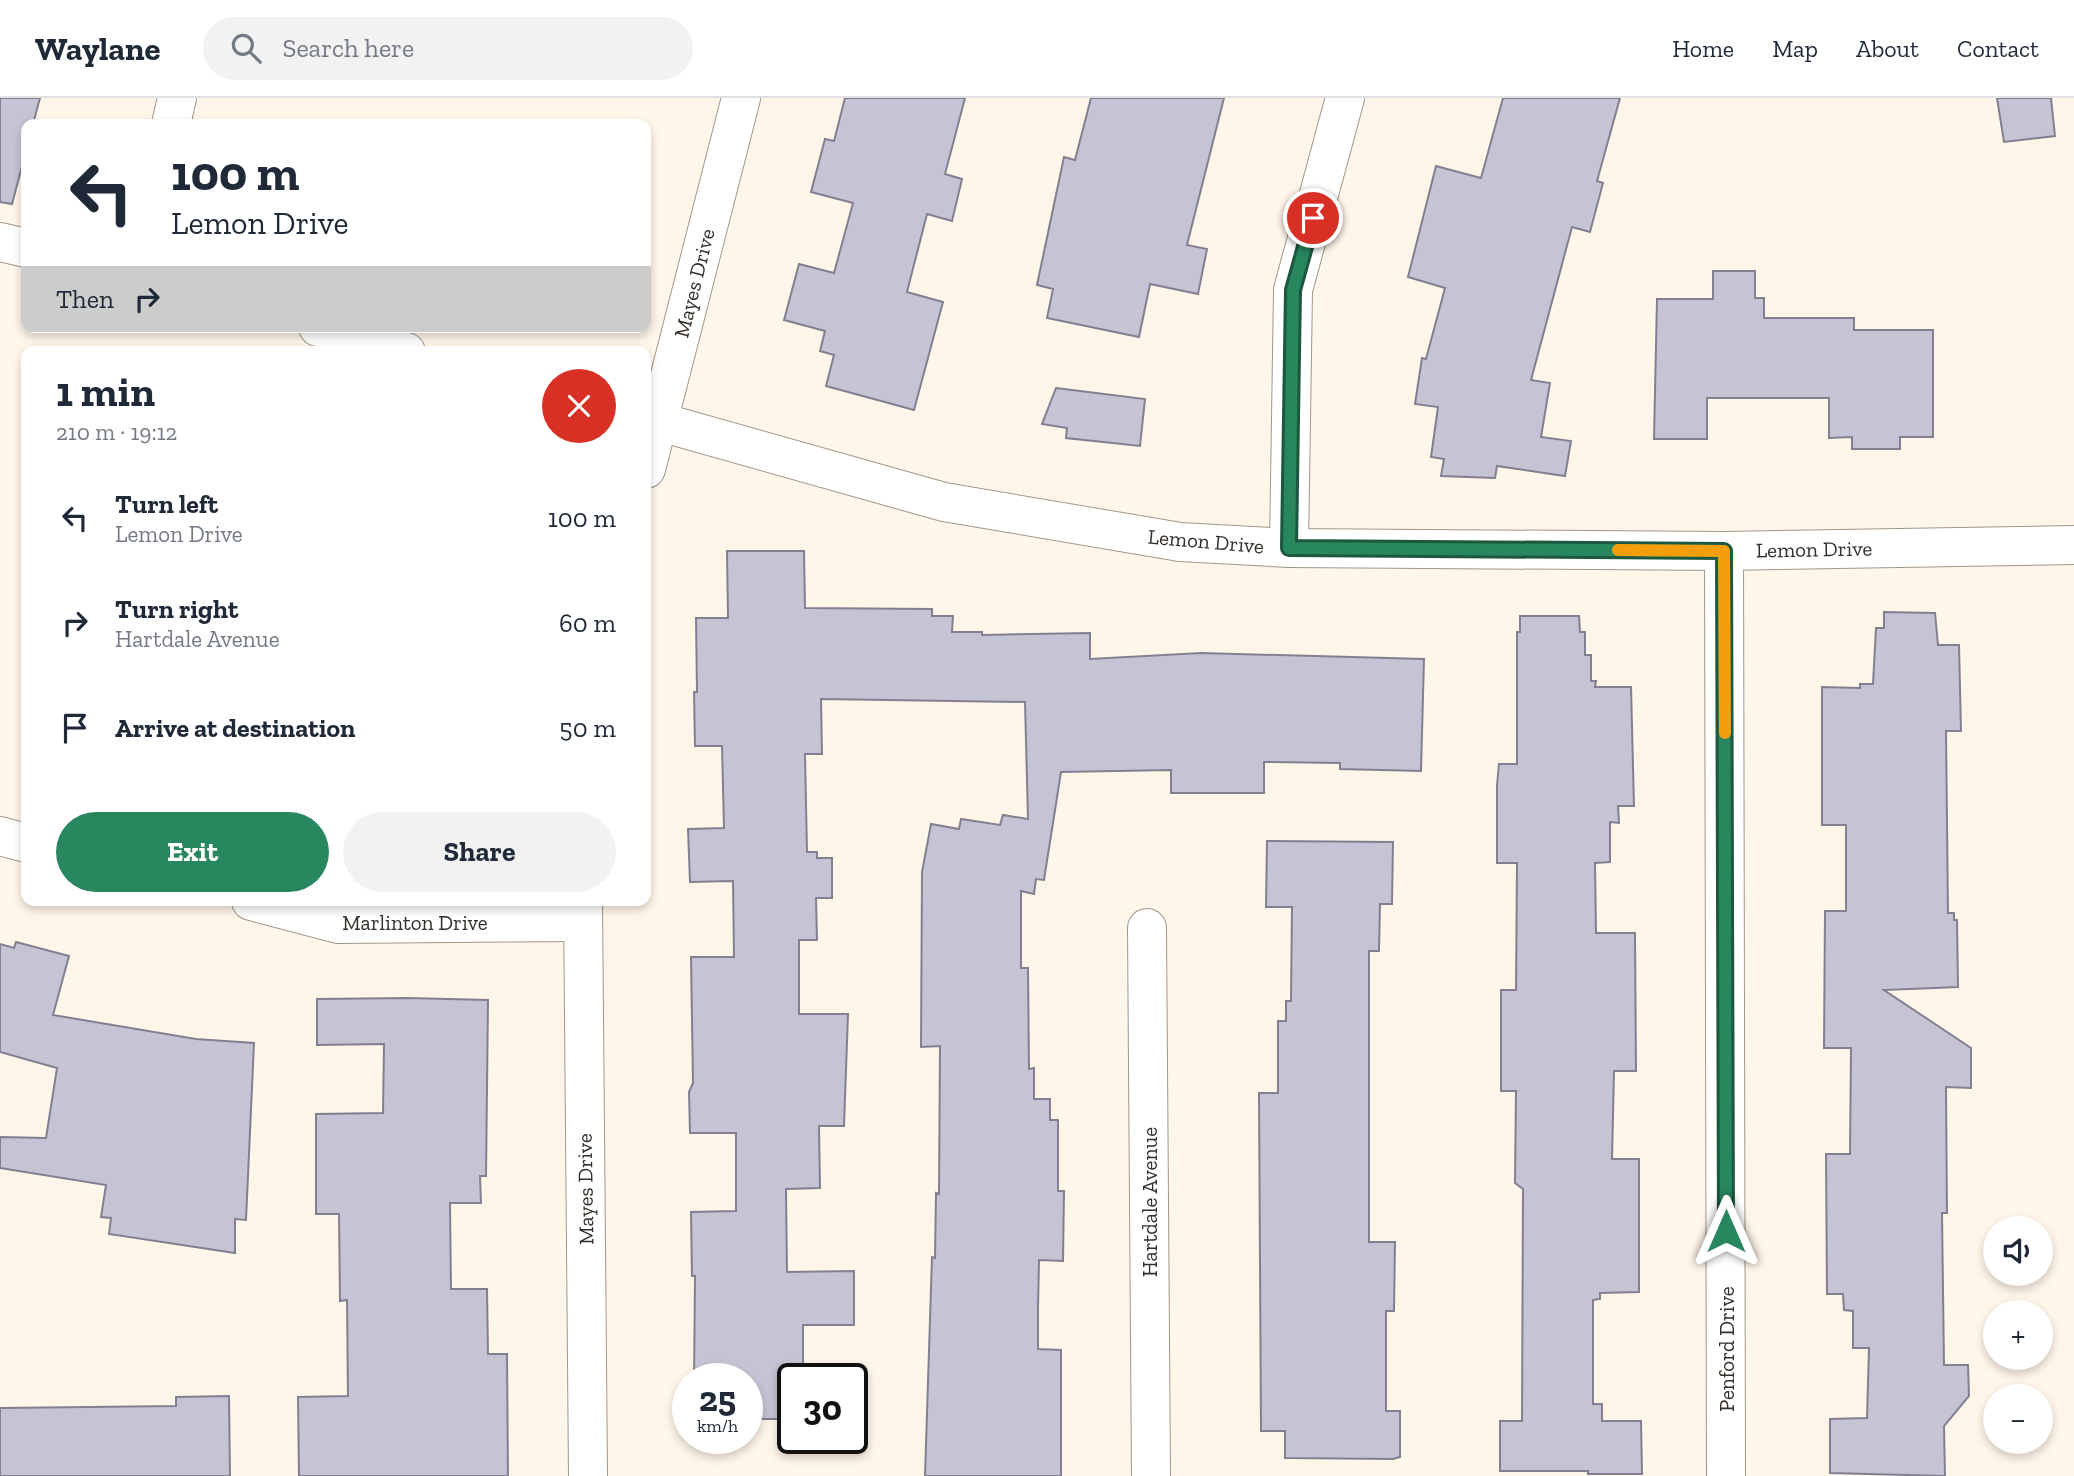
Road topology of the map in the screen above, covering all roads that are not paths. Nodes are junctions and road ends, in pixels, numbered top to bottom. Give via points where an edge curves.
1 (177, 98) edge
2 (741, 98) edge
3 (1345, 98) edge
4 (172, 119) edge
5 (0, 242) edge
6 (21, 247) edge
7 (339, 333) edge
8 (385, 346) edge
9 (652, 420) edge
10 (2074, 545) edge
11 (1289, 548) junction
12 (1724, 551) junction
13 (0, 836) edge
14 (21, 842) edge
15 (270, 906) edge
16 (582, 911) edge
17 (1147, 928) dead end
18 (588, 1476) edge
19 (1151, 1476) edge
20 (1726, 1476) edge

1 - 4 street
2 - 9 street, Mayes Drive
3 - 11 street via 1293,290
5 - 6 street
7 - 8 street
9 - 11 street, Lemon Drive via 944,502 1180,542
10 - 12 street, Lemon Drive
11 - 12 street, Lemon Drive
12 - 20 street, Penford Drive
13 - 14 street
15 - 16 street, Marlinton Drive via 338,924
16 - 18 street, Mayes Drive
17 - 19 street, Hartdale Avenue

